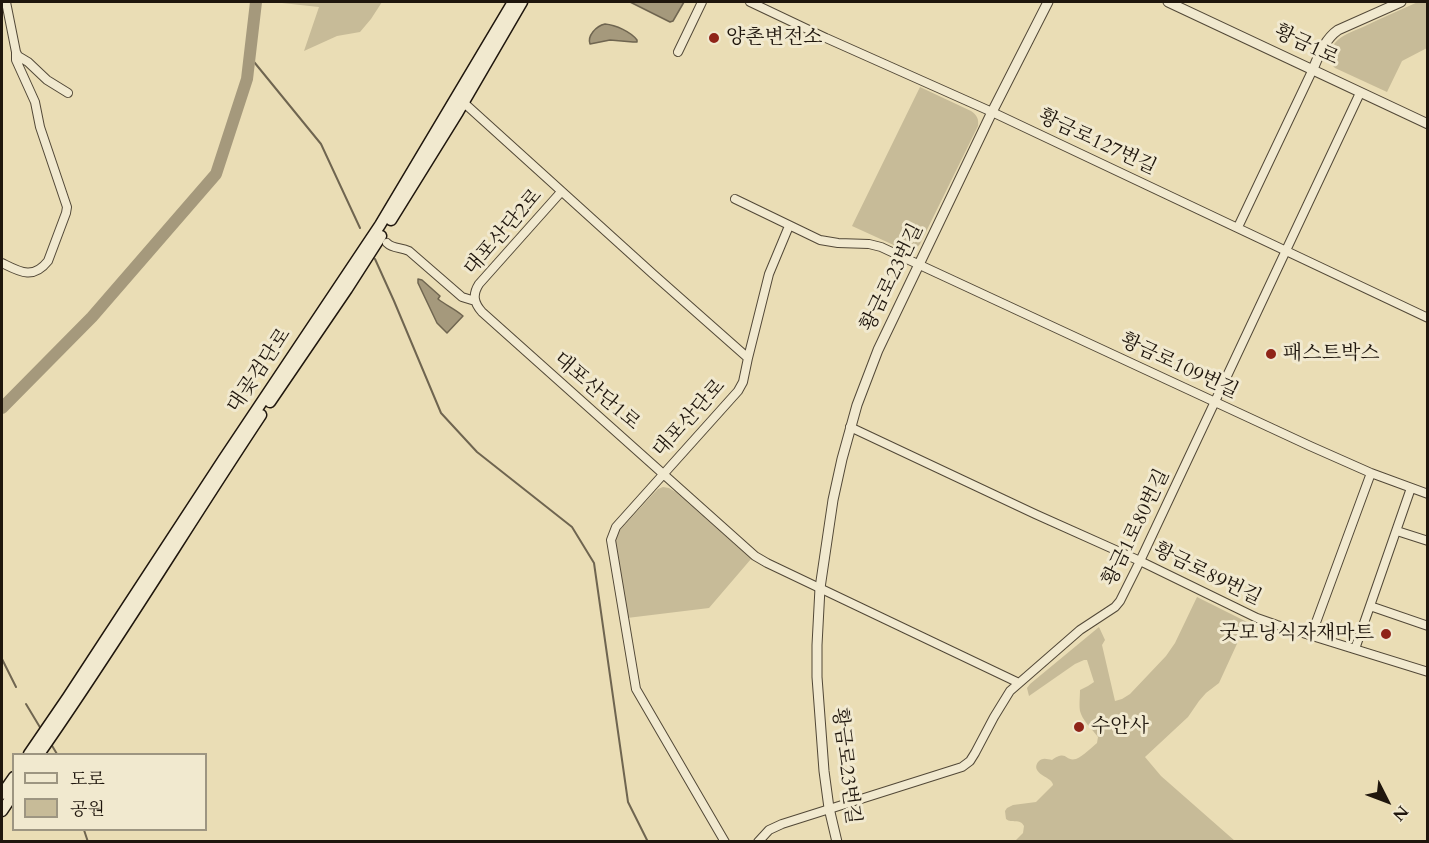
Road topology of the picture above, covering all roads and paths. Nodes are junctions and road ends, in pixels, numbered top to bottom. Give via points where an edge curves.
1 (6, 2) edge
2 (507, 2) edge
3 (513, 2) edge
4 (523, 2) edge
5 (702, 2) edge
6 (750, 2) edge
7 (1048, 2) edge
8 (1168, 2) edge
9 (1401, 2) edge
10 (16, 52) junction
11 (678, 52) dead end
12 (473, 68) junction
13 (1312, 69) junction
14 (68, 93) dead end
15 (1360, 93) junction
16 (463, 102) junction
17 (992, 112) junction
18 (1428, 124) edge
19 (561, 192) junction
20 (735, 199) dead end
21 (789, 226) junction
22 (1238, 227) junction
23 (387, 243) dead end
24 (1286, 250) junction
25 (2, 263) edge
26 (919, 265) junction
27 (475, 299) junction
28 (1428, 318) edge
29 (748, 358) junction
30 (1215, 401) junction
31 (850, 427) junction
32 (1371, 473) junction
33 (663, 474) junction
34 (1411, 488) junction
35 (1428, 494) edge
36 (1397, 531) junction
37 (1428, 541) edge
38 (1140, 561) junction
39 (820, 588) junction
40 (1370, 606) junction
41 (1428, 626) edge
42 (1311, 636) junction
43 (1355, 649) junction
44 (1428, 672) edge
45 (1019, 683) junction
46 (63, 713) junction
47 (33, 753) edge
48 (12, 780) edge
49 (2, 794) edge
50 (12, 796) edge
51 (829, 808) junction
52 (2, 811) edge
53 (724, 838) edge
54 (758, 841) edge
55 (730, 842) edge
56 (837, 842) edge

1 - 10 street
2 - 12 main road
3 - 12 main road, 대곶검단로
4 - 16 main road, 대곶검단로
5 - 11 street
6 - 17 street, 황금로127번길
7 - 17 street, 황금로23번길
8 - 13 street, 황금1로
9 - 13 street via 1338,30
10 - 14 street
10 - 25 street via 35,102 66,213 44,267 21,273
12 - 46 main road, 대곶검단로 via 380,225 223,460
13 - 15 street, 황금1로
13 - 22 street
15 - 18 street, 황금1로
15 - 24 street, 황금1로80번길
16 - 19 street
16 - 46 main road, 대곶검단로 via 347,289
17 - 22 street, 황금로127번길
17 - 26 street, 황금로23번길
19 - 27 street, 대포산단2로 via 484,278 476,289
19 - 29 street
20 - 21 street, 황금로109번길
21 - 26 street, 황금로109번길 via 820,240 875,245
21 - 29 street, 대포산단로 via 769,274
22 - 24 street, 황금로127번길
23 - 27 street, 대포산단1로 via 409,251 462,297
24 - 28 street, 황금로127번길
24 - 30 street, 황금1로80번길
26 - 30 street, 황금로109번길
26 - 31 street, 황금로23번길 via 871,368
27 - 33 street, 대포산단1로 via 487,317
29 - 33 street, 대포산단로 via 742,386
30 - 32 street, 황금로109번길
30 - 38 street, 황금1로80번길
31 - 38 street, 황금로89번길
31 - 39 street, 황금로23번길 via 832,500
32 - 34 street, 황금로109번길
32 - 42 street
33 - 39 street, 대포산단1로 via 755,556
33 - 53 street, 대포산단로 via 613,531 619,590 636,688
34 - 35 street, 황금로109번길
34 - 36 street
36 - 37 street
36 - 40 street
38 - 42 street, 황금로89번길 via 1257,618
38 - 45 street, 황금1로80번길 via 1115,607 1080,630
39 - 45 street
39 - 51 street, 황금로23번길 via 817,677
40 - 41 street
40 - 43 street
42 - 43 street, 황금로89번길
43 - 44 street, 황금로89번길
45 - 51 street, 황금1로80번길 via 1002,702 975,753 962,767
46 - 47 main road, 대곶검단로
48 - 49 main road
50 - 52 main road
51 - 54 street, 황금1로80번길 via 775,827
51 - 56 street, 황금로23번길
53 - 55 street

